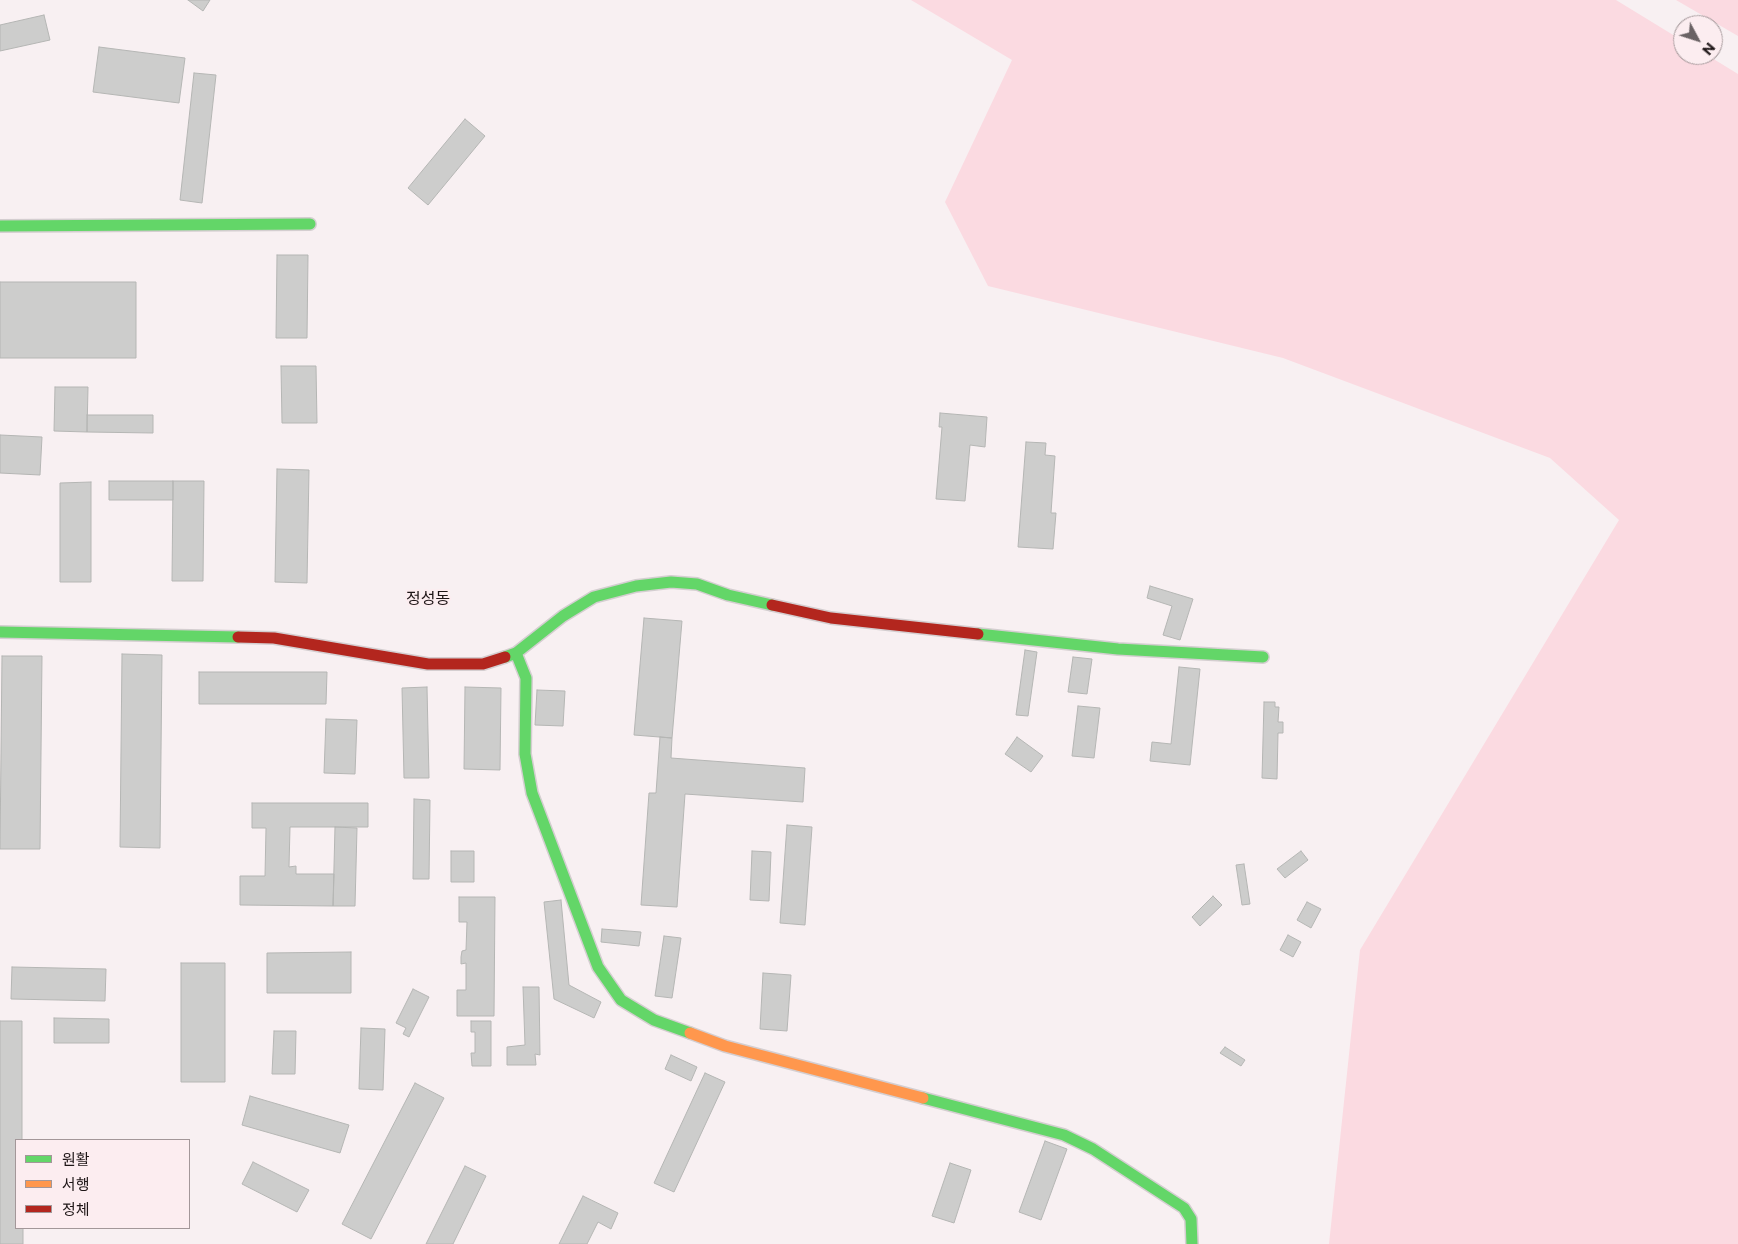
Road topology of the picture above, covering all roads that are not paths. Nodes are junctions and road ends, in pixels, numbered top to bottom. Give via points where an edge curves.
1 (310, 224) dead end
2 (0, 226) edge
3 (0, 632) edge
4 (516, 653) junction
5 (1263, 657) dead end
6 (1192, 1244) edge

1 - 2 street
3 - 4 street via 274,638 428,664 484,664
4 - 5 street via 563,616 607,592 671,582 697,584 728,595 831,618 1118,649
4 - 6 street via 526,678 525,754 532,793 598,967 621,1000 654,1020 725,1046 1064,1135 1093,1149 1184,1208 1191,1219

